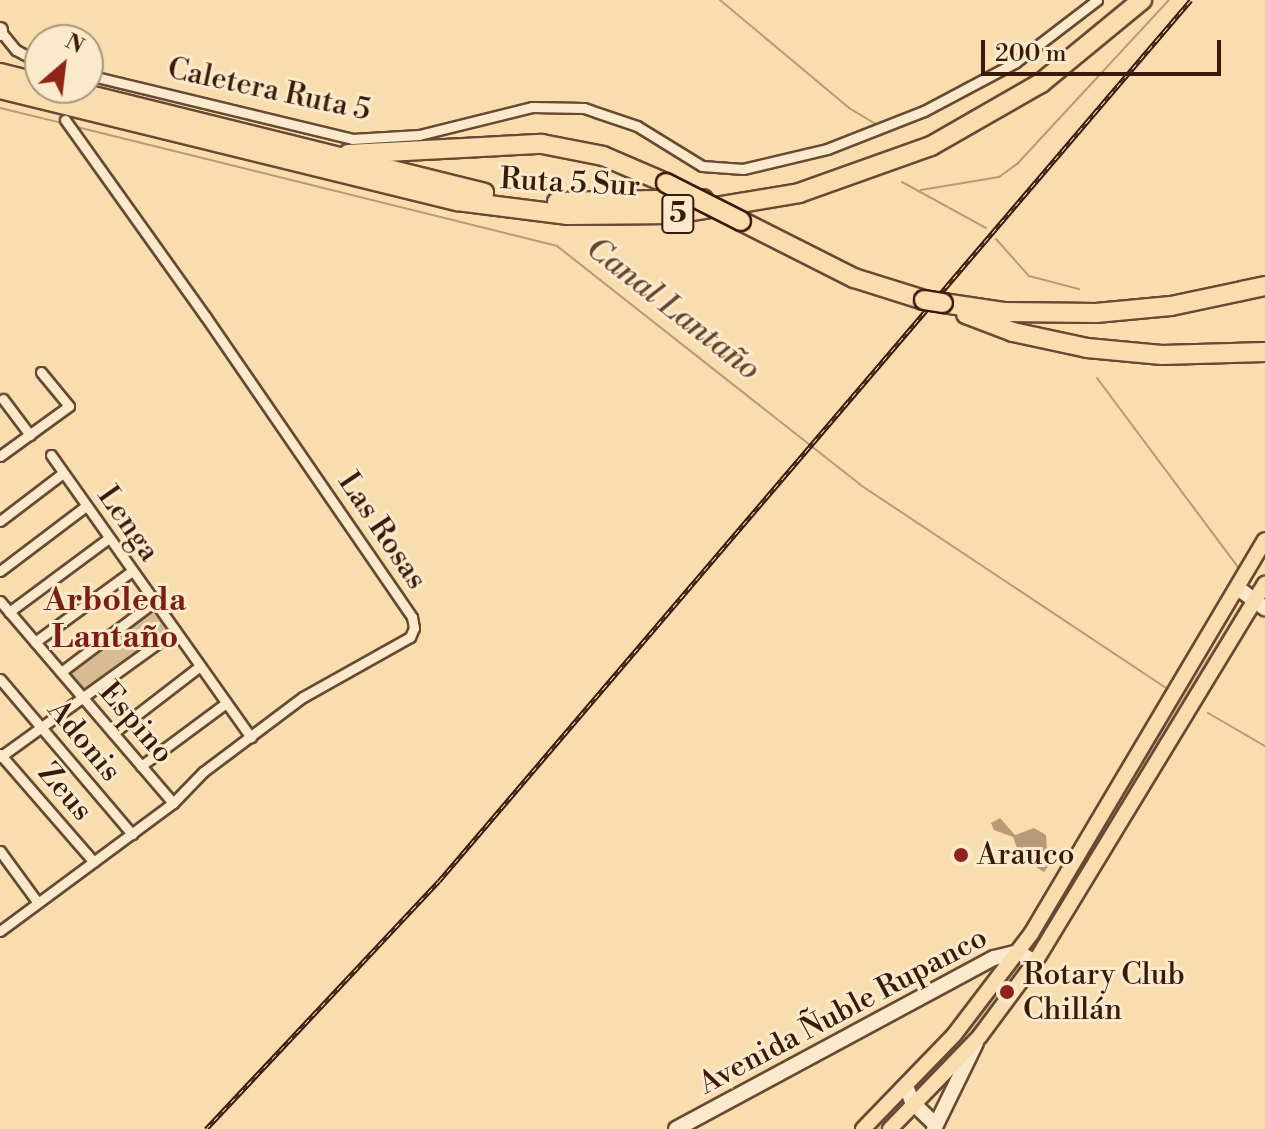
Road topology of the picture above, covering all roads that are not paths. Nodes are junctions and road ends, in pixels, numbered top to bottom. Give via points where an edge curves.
1 (1097, 0) edge
2 (1125, 0) edge
3 (1142, 0) edge
4 (1, 32) edge
5 (24, 54) edge
6 (0, 73) edge
7 (24, 79) edge
8 (104, 79) edge
9 (0, 89) edge
10 (104, 99) edge
11 (65, 120) dead end
12 (307, 150) junction
13 (1265, 286) edge
14 (947, 304) junction
15 (1265, 352) edge
16 (41, 372) dead end
17 (3, 399) dead end
18 (30, 435) junction
19 (51, 455) dead end
20 (0, 456) edge
21 (63, 473) junction
22 (86, 506) junction
23 (0, 521) edge
24 (109, 538) junction
25 (1265, 540) edge
26 (0, 571) edge
27 (132, 571) junction
28 (1265, 583) edge
29 (1238, 588) junction
30 (0, 601) edge
31 (154, 602) junction
32 (1261, 603) edge
33 (9, 612) junction
34 (175, 631) junction
35 (35, 642) junction
36 (200, 666) junction
37 (61, 672) junction
38 (0, 679) edge
39 (83, 699) junction
40 (226, 703) junction
41 (42, 727) junction
42 (113, 733) junction
43 (251, 737) junction
44 (1, 755) edge
45 (141, 766) junction
46 (1111, 802) junction
47 (173, 803) junction
48 (1130, 813) junction
49 (132, 834) junction
50 (0, 851) edge
51 (94, 862) junction
52 (38, 903) junction
53 (0, 931) edge
54 (1018, 952) junction
55 (1035, 962) junction
56 (980, 1036) junction
57 (906, 1086) junction
58 (914, 1105) junction
59 (935, 1127) edge
60 (676, 1129) edge
61 (863, 1129) edge
62 (890, 1129) edge

1 - 8 street, Caletera Ruta 5 via 1016,62 924,111 813,154 726,171 694,163 637,126 584,108 532,107 419,135 352,139
2 - 12 highway, Ruta 5 Sur / 5 via 1045,67 957,120 856,164 755,191 645,203 538,201 453,187
3 - 9 highway, Ruta 5 Sur / 5 via 1041,83 931,146 799,193 674,214 584,216 457,201
4 - 5 street
6 - 7 highway
10 - 12 highway, Ruta 5 Sur / 5
11 - 43 street, Las Rosas via 412,617 410,637 303,697
12 - 14 highway, bridge via 399,155 542,144 603,156 854,278
13 - 14 highway via 1124,312 1045,314
14 - 15 highway via 1003,328 1087,348 1162,355
16 - 18 street via 69,406
17 - 18 street
18 - 20 street
19 - 21 street, Lenga
21 - 22 street, Lenga
21 - 23 street
22 - 24 street, Lenga
22 - 26 street
24 - 27 street, Lenga
24 - 33 street
25 - 29 main road
27 - 31 street, Lenga
27 - 35 street
28 - 32 main road
29 - 32 street
29 - 46 main road
30 - 33 street, Espino
31 - 34 street, Lenga
31 - 37 street
32 - 48 main road
33 - 35 street, Espino
34 - 36 street, Lenga
34 - 39 street
35 - 37 street, Espino
36 - 40 street, Lenga
36 - 42 street
37 - 39 street, Espino
38 - 41 street, Adonis
39 - 41 street
39 - 42 street, Espino
40 - 43 street, Lenga
40 - 45 street
41 - 44 street
41 - 49 street, Adonis
42 - 45 street, Espino
43 - 47 street, Las Rosas via 190,783
44 - 51 street, Zeus
45 - 47 street, Espino
46 - 48 main road
46 - 54 main road
47 - 49 street, Las Rosas
48 - 55 main road
49 - 51 street, Las Rosas
50 - 52 street
51 - 52 street, Las Rosas
52 - 53 street, Las Rosas
54 - 55 street, Avenida Ñuble Rupanco
54 - 57 main road via 954,1035
54 - 60 street, Avenida Ñuble Rupanco via 987,961
55 - 56 main road
56 - 58 main road
56 - 59 street
57 - 58 street
57 - 61 main road
58 - 59 street
58 - 62 main road

